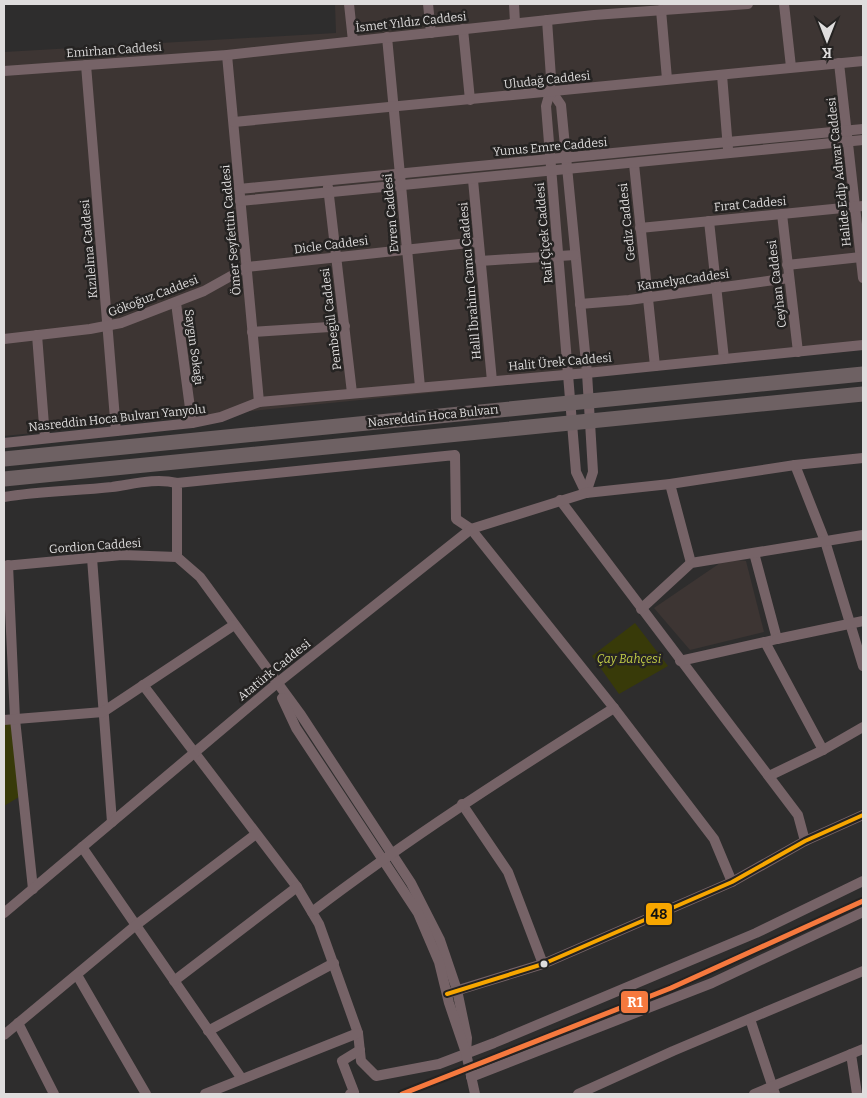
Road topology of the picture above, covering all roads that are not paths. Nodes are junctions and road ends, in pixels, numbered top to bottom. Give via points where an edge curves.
1 (349, 4) edge
2 (428, 4) edge
3 (514, 4) edge
4 (594, 4) edge
5 (748, 4) edge
6 (784, 4) edge
7 (678, 6) edge
8 (661, 10) junction
9 (594, 15) junction
10 (547, 20) junction
11 (515, 23) junction
12 (463, 29) junction
13 (431, 33) junction
14 (387, 38) junction
15 (353, 41) junction
16 (226, 55) junction
17 (863, 61) edge
18 (839, 63) junction
19 (86, 65) junction
20 (791, 67) junction
21 (4, 71) edge
22 (722, 75) junction
23 (667, 80) junction
24 (552, 92) junction
25 (470, 100) junction
26 (393, 107) junction
27 (234, 122) junction
28 (863, 129) edge
29 (847, 131) junction
30 (863, 140) edge
31 (727, 142) junction
32 (848, 142) junction
33 (728, 154) junction
34 (566, 158) junction
35 (551, 159) junction
36 (634, 164) junction
37 (568, 170) junction
38 (552, 172) junction
39 (400, 174) junction
40 (473, 180) junction
41 (328, 181) junction
42 (401, 186) junction
43 (239, 189) junction
44 (329, 193) junction
45 (240, 201) junction
46 (859, 207) edge
47 (782, 214) junction
48 (709, 221) junction
49 (640, 228) junction
50 (478, 242) junction
51 (407, 249) junction
52 (576, 255) junction
53 (336, 256) junction
54 (559, 256) junction
55 (861, 257) junction
56 (480, 261) junction
57 (787, 265) junction
58 (247, 267) junction
59 (789, 278) junction
60 (863, 278) edge
61 (716, 287) junction
62 (647, 296) junction
63 (176, 303) junction
64 (580, 304) junction
65 (345, 326) junction
66 (108, 327) junction
67 (4, 329) edge
68 (252, 332) junction
69 (37, 335) junction
70 (4, 339) edge
71 (863, 345) edge
72 (798, 352) junction
73 (724, 359) junction
74 (655, 366) junction
75 (587, 373) junction
76 (863, 374) edge
77 (568, 375) junction
78 (492, 381) junction
79 (420, 387) junction
80 (352, 394) junction
81 (863, 394) edge
82 (589, 401) junction
83 (259, 402) junction
84 (571, 403) junction
85 (590, 421) junction
86 (572, 423) junction
87 (192, 424) junction
88 (116, 431) junction
89 (45, 438) junction
90 (4, 443) edge
91 (863, 458) edge
92 (4, 459) edge
93 (795, 465) junction
94 (4, 479) edge
95 (177, 483) junction
96 (670, 484) junction
97 (586, 493) junction
98 (4, 497) edge
99 (560, 500) junction
100 (471, 529) junction
101 (863, 535) edge
102 (825, 541) junction
103 (754, 553) junction
104 (176, 557) junction
105 (92, 558) junction
106 (691, 563) junction
107 (6, 566) edge
108 (641, 609) junction
109 (863, 621) edge
110 (850, 623) junction
111 (234, 625) junction
112 (777, 639) junction
113 (765, 642) junction
114 (680, 660) junction
115 (863, 666) edge
116 (276, 684) junction
117 (143, 685) junction
118 (614, 708) junction
119 (104, 712) junction
120 (15, 719) junction
121 (4, 720) edge
122 (863, 727) edge
123 (822, 750) junction
124 (194, 753) junction
125 (769, 776) junction
126 (462, 804) junction
127 (863, 815) edge
128 (112, 822) junction
129 (256, 834) junction
130 (806, 841) junction
131 (82, 847) junction
132 (387, 856) junction
133 (863, 881) edge
134 (732, 882) junction
135 (296, 887) junction
136 (33, 888) junction
137 (312, 912) junction
138 (863, 912) edge
139 (4, 913) edge
140 (136, 925) junction
141 (334, 963) junction
142 (543, 964) junction
143 (863, 971) edge
144 (77, 975) junction
145 (174, 981) junction
146 (452, 992) junction
147 (750, 1019) junction
148 (18, 1023) junction
149 (208, 1031) junction
150 (358, 1033) junction
151 (4, 1034) edge
152 (863, 1049) edge
153 (360, 1050) junction
154 (466, 1053) junction
155 (851, 1054) junction
156 (471, 1077) junction
157 (242, 1080) junction
158 (774, 1090) edge
159 (54, 1094) edge
160 (146, 1094) edge
161 (205, 1094) edge
162 (350, 1094) edge
163 (475, 1094) edge
164 (578, 1094) edge
165 (754, 1094) edge
166 (857, 1094) edge

1 - 15 street
2 - 13 street
3 - 11 street
4 - 9 street
5 - 7 street, İsmet Yıldız Caddesi
6 - 20 street
7 - 8 street, İsmet Yıldız Caddesi
8 - 9 street, İsmet Yıldız Caddesi
8 - 23 street
9 - 10 street, İsmet Yıldız Caddesi
10 - 11 street, İsmet Yıldız Caddesi
10 - 24 street, Raif Çiçek Caddesi
11 - 12 street, İsmet Yıldız Caddesi
12 - 13 street, İsmet Yıldız Caddesi
12 - 25 street
13 - 14 street, İsmet Yıldız Caddesi
14 - 15 street, İsmet Yıldız Caddesi
14 - 26 street, Evren Caddesi
15 - 16 street, İsmet Yıldız Caddesi
16 - 19 street, Emirhan Caddesi
16 - 27 street, Ömer Seyfettin Caddesi
17 - 18 street, Uludağ Caddesi
18 - 20 street, Uludağ Caddesi
18 - 29 street, Halide Edip Adıvar Caddesi
19 - 21 street, Emirhan Caddesi
19 - 66 street, Kızılelma Caddesi
20 - 22 street, Uludağ Caddesi
22 - 23 street, Uludağ Caddesi
22 - 31 street
23 - 24 street, Uludağ Caddesi
24 - 25 street, Uludağ Caddesi
24 - 34 street, Raif Çiçek Caddesi via 561,105
24 - 35 street, Raif Çiçek Caddesi via 546,106
25 - 26 street, Uludağ Caddesi
26 - 27 street, Uludağ Caddesi
26 - 39 street, Evren Caddesi
27 - 43 street, Ömer Seyfettin Caddesi
28 - 29 street, Yunus Emre Caddesi
29 - 31 street, Yunus Emre Caddesi
29 - 32 street, Halide Edip Adıvar Caddesi
30 - 32 street, Yunus Emre Caddesi
31 - 33 street
31 - 34 street, Yunus Emre Caddesi
32 - 33 street, Yunus Emre Caddesi
32 - 46 street, Halide Edip Adıvar Caddesi
33 - 36 street, Yunus Emre Caddesi
34 - 35 street, Yunus Emre Caddesi
34 - 37 street, Raif Çiçek Caddesi
35 - 38 street, Raif Çiçek Caddesi
35 - 39 street, Yunus Emre Caddesi
36 - 37 street, Yunus Emre Caddesi
36 - 49 street, Gediz Caddesi
37 - 38 street, Yunus Emre Caddesi
37 - 52 street, Raif Çiçek Caddesi
38 - 40 street, Yunus Emre Caddesi
38 - 54 street, Raif Çiçek Caddesi
39 - 41 street, Yunus Emre Caddesi
39 - 42 street, Evren Caddesi
40 - 42 street, Yunus Emre Caddesi
40 - 50 street, Halil İbrahim Camcı Caddesi
41 - 43 street, Yunus Emre Caddesi
41 - 44 street, Pembegül Caddesi
42 - 44 street, Yunus Emre Caddesi
42 - 51 street, Evren Caddesi
43 - 45 street, Ömer Seyfettin Caddesi
44 - 45 street, Yunus Emre Caddesi
44 - 53 street, Pembegül Caddesi
45 - 58 street, Ömer Seyfettin Caddesi
46 - 47 street, Fırat Caddesi
46 - 55 street, Halide Edip Adıvar Caddesi
47 - 48 street, Fırat Caddesi
47 - 57 street, Ceyhan Caddesi
48 - 49 street, Fırat Caddesi
48 - 61 street
49 - 62 street, Gediz Caddesi
50 - 51 street, Dicle Caddesi
50 - 56 street, Halil İbrahim Camcı Caddesi
51 - 53 street, Dicle Caddesi
51 - 79 street, Evren Caddesi
52 - 54 street
52 - 64 street, Raif Çiçek Caddesi
53 - 58 street, Dicle Caddesi
53 - 65 street, Pembegül Caddesi
54 - 56 street
54 - 77 street, Raif Çiçek Caddesi
55 - 57 street
55 - 60 street, Halide Edip Adıvar Caddesi
56 - 78 street, Halil İbrahim Camcı Caddesi
57 - 59 street, Ceyhan Caddesi
58 - 63 street, Gökoğuz Caddesi
58 - 68 street, Ömer Seyfettin Caddesi
59 - 61 street, KamelyaCaddesi
59 - 72 street, Ceyhan Caddesi
61 - 62 street, KamelyaCaddesi
61 - 73 street
62 - 64 street, KamelyaCaddesi
62 - 74 street, Gediz Caddesi
63 - 66 street, Gökoğuz Caddesi
63 - 87 street, Saygın Sokağı
64 - 75 street, Raif Çiçek Caddesi
65 - 68 street
65 - 80 street, Pembegül Caddesi
66 - 69 street, Gökoğuz Caddesi
66 - 88 street, Kızılelma Caddesi
67 - 70 street
68 - 83 street, Ömer Seyfettin Caddesi
69 - 70 street, Gökoğuz Caddesi
69 - 89 street
71 - 72 street, Halit Ürek Caddesi
72 - 73 street, Halit Ürek Caddesi
73 - 74 street, Halit Ürek Caddesi
74 - 75 street, Halit Ürek Caddesi
75 - 77 street, Halit Ürek Caddesi
75 - 82 street, Raif Çiçek Caddesi
76 - 82 highway, Nasreddin Hoca Bulvarı
77 - 78 street, Halit Ürek Caddesi
77 - 84 street, Raif Çiçek Caddesi
78 - 79 street, Halit Ürek Caddesi
79 - 80 street, Halit Ürek Caddesi
80 - 83 street, Halit Ürek Caddesi
81 - 85 highway, Nasreddin Hoca Bulvarı
82 - 84 highway, Nasreddin Hoca Bulvarı
82 - 85 street, Raif Çiçek Caddesi
83 - 87 street, Nasreddin Hoca Bulvarı Yanyolu
84 - 86 street, Raif Çiçek Caddesi
84 - 92 highway, Nasreddin Hoca Bulvarı
85 - 86 highway, Nasreddin Hoca Bulvarı
85 - 97 street, Raif Çiçek Caddesi via 593,472
86 - 94 highway, Nasreddin Hoca Bulvarı
86 - 97 street, Raif Çiçek Caddesi via 576,472
87 - 88 street, Nasreddin Hoca Bulvarı Yanyolu
88 - 89 street, Nasreddin Hoca Bulvarı Yanyolu
89 - 90 street, Nasreddin Hoca Bulvarı Yanyolu
91 - 93 street, Atatürk Caddesi
93 - 96 street, Atatürk Caddesi
93 - 102 street
95 - 98 street via 146,481
95 - 100 street via 455,455 456,519
95 - 104 street
96 - 97 street, Atatürk Caddesi
96 - 106 street
97 - 99 street, Atatürk Caddesi
99 - 100 street, Atatürk Caddesi
99 - 108 street
100 - 116 street, Atatürk Caddesi
100 - 118 street
101 - 102 street
102 - 103 street
102 - 110 street
103 - 106 street
103 - 112 street
104 - 105 street, Gordion Caddesi via 122,555
104 - 111 street via 200,577
105 - 107 street, Gordion Caddesi
105 - 119 street
106 - 108 street
107 - 120 street
108 - 114 street
109 - 110 street
110 - 112 street
110 - 115 street
111 - 116 street
111 - 117 street
112 - 113 street
113 - 114 street
113 - 123 street
114 - 125 street
116 - 124 street, Atatürk Caddesi
116 - 132 street via 296,728
117 - 119 street
117 - 124 street
118 - 126 street
118 - 134 street via 714,839
119 - 120 street
119 - 128 street
120 - 121 street
120 - 136 street
122 - 123 street
123 - 125 street
124 - 128 street, Atatürk Caddesi
124 - 129 street
125 - 130 street via 798,815
126 - 132 street
126 - 142 street via 508,872
127 - 130 street
128 - 131 street, Atatürk Caddesi
129 - 135 street
129 - 140 street
130 - 134 street
131 - 136 street, Atatürk Caddesi
131 - 140 street
132 - 137 street
132 - 146 street via 418,913
133 - 154 street via 756,933
134 - 142 street
135 - 137 street
135 - 145 street
136 - 139 street, Atatürk Caddesi
137 - 141 street via 320,924
138 - 156 street via 712,982
140 - 144 street
140 - 145 street
141 - 149 street
141 - 150 street
142 - 146 street
143 - 147 street
144 - 148 street
144 - 160 street
145 - 149 street
146 - 154 street
147 - 158 street
147 - 164 street
148 - 151 street
148 - 159 street
149 - 157 street
150 - 153 street
150 - 157 street
152 - 155 street
153 - 154 street via 361,1061 376,1076 439,1064
153 - 162 street via 342,1061 354,1092
154 - 156 street
155 - 158 street
155 - 166 street
156 - 163 street
157 - 161 street
158 - 165 street

